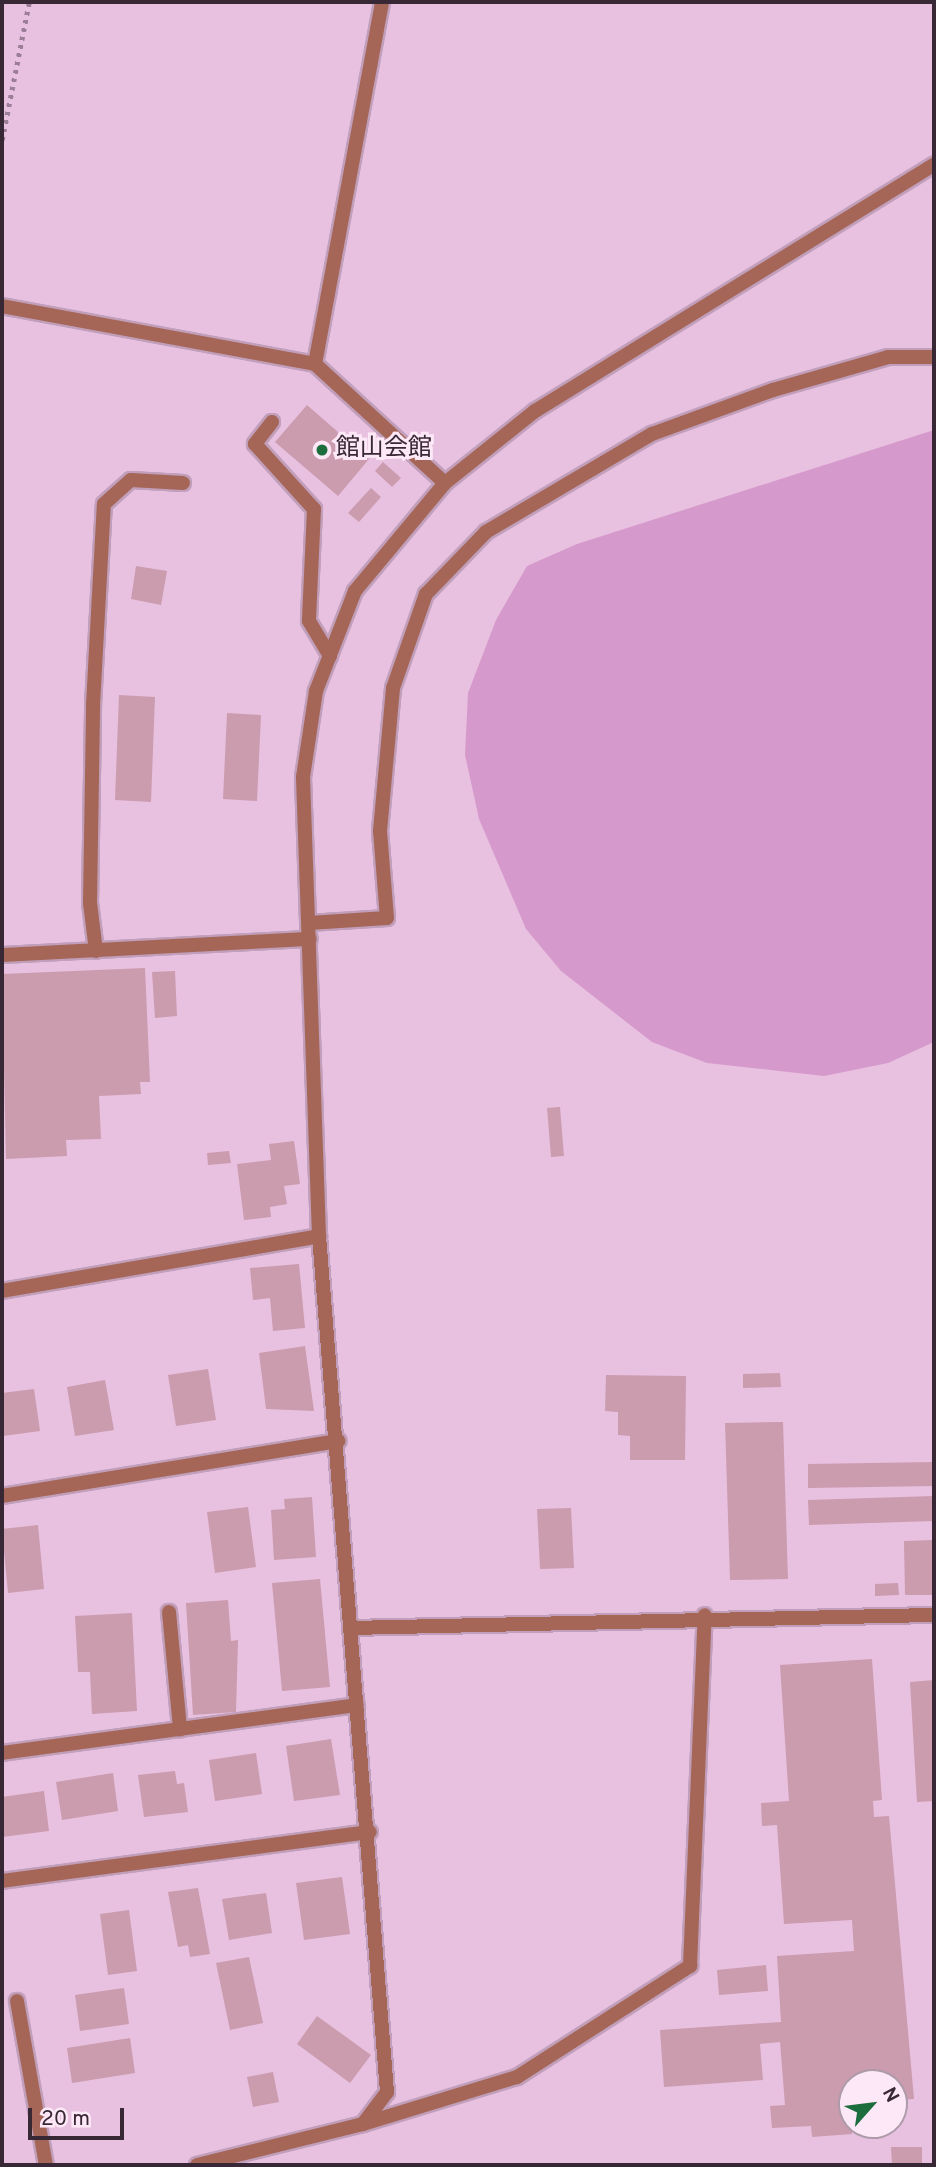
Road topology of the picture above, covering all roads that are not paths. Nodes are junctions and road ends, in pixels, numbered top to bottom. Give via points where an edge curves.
1 (382, 2) edge
2 (934, 165) edge
3 (2, 306) edge
4 (934, 358) edge
5 (315, 364) junction
6 (272, 422) dead end
7 (183, 483) dead end
8 (445, 483) junction
9 (330, 656) junction
10 (310, 923) junction
11 (310, 939) junction
12 (96, 951) junction
13 (2, 955) edge
14 (319, 1236) junction
15 (2, 1291) edge
16 (339, 1441) junction
17 (2, 1496) edge
18 (169, 1612) dead end
19 (705, 1615) junction
20 (934, 1615) edge
21 (350, 1628) junction
22 (357, 1705) junction
23 (180, 1729) junction
24 (2, 1753) edge
25 (370, 1832) junction
26 (2, 1881) edge
27 (17, 2001) dead end
28 (363, 2124) junction
29 (46, 2165) edge
30 (197, 2165) edge

1 - 5 street
2 - 8 street via 535,411
3 - 5 street
4 - 10 street via 888,358 773,390 652,434 485,533 426,594 393,688 380,831 387,918
5 - 8 street
6 - 9 street via 256,444 314,509 309,621
7 - 12 street via 131,480 104,504 93,705 90,903
8 - 9 street via 355,591
9 - 10 street via 316,691 303,777
10 - 11 street
11 - 12 street
11 - 14 street
12 - 13 street
14 - 15 street
14 - 16 street
16 - 17 street
16 - 21 street
18 - 23 street
19 - 20 street
19 - 21 street
19 - 28 street via 690,1966 517,2077
21 - 22 street
22 - 23 street
22 - 25 street
23 - 24 street
25 - 26 street
25 - 28 street via 387,2092
27 - 29 street
28 - 30 street

